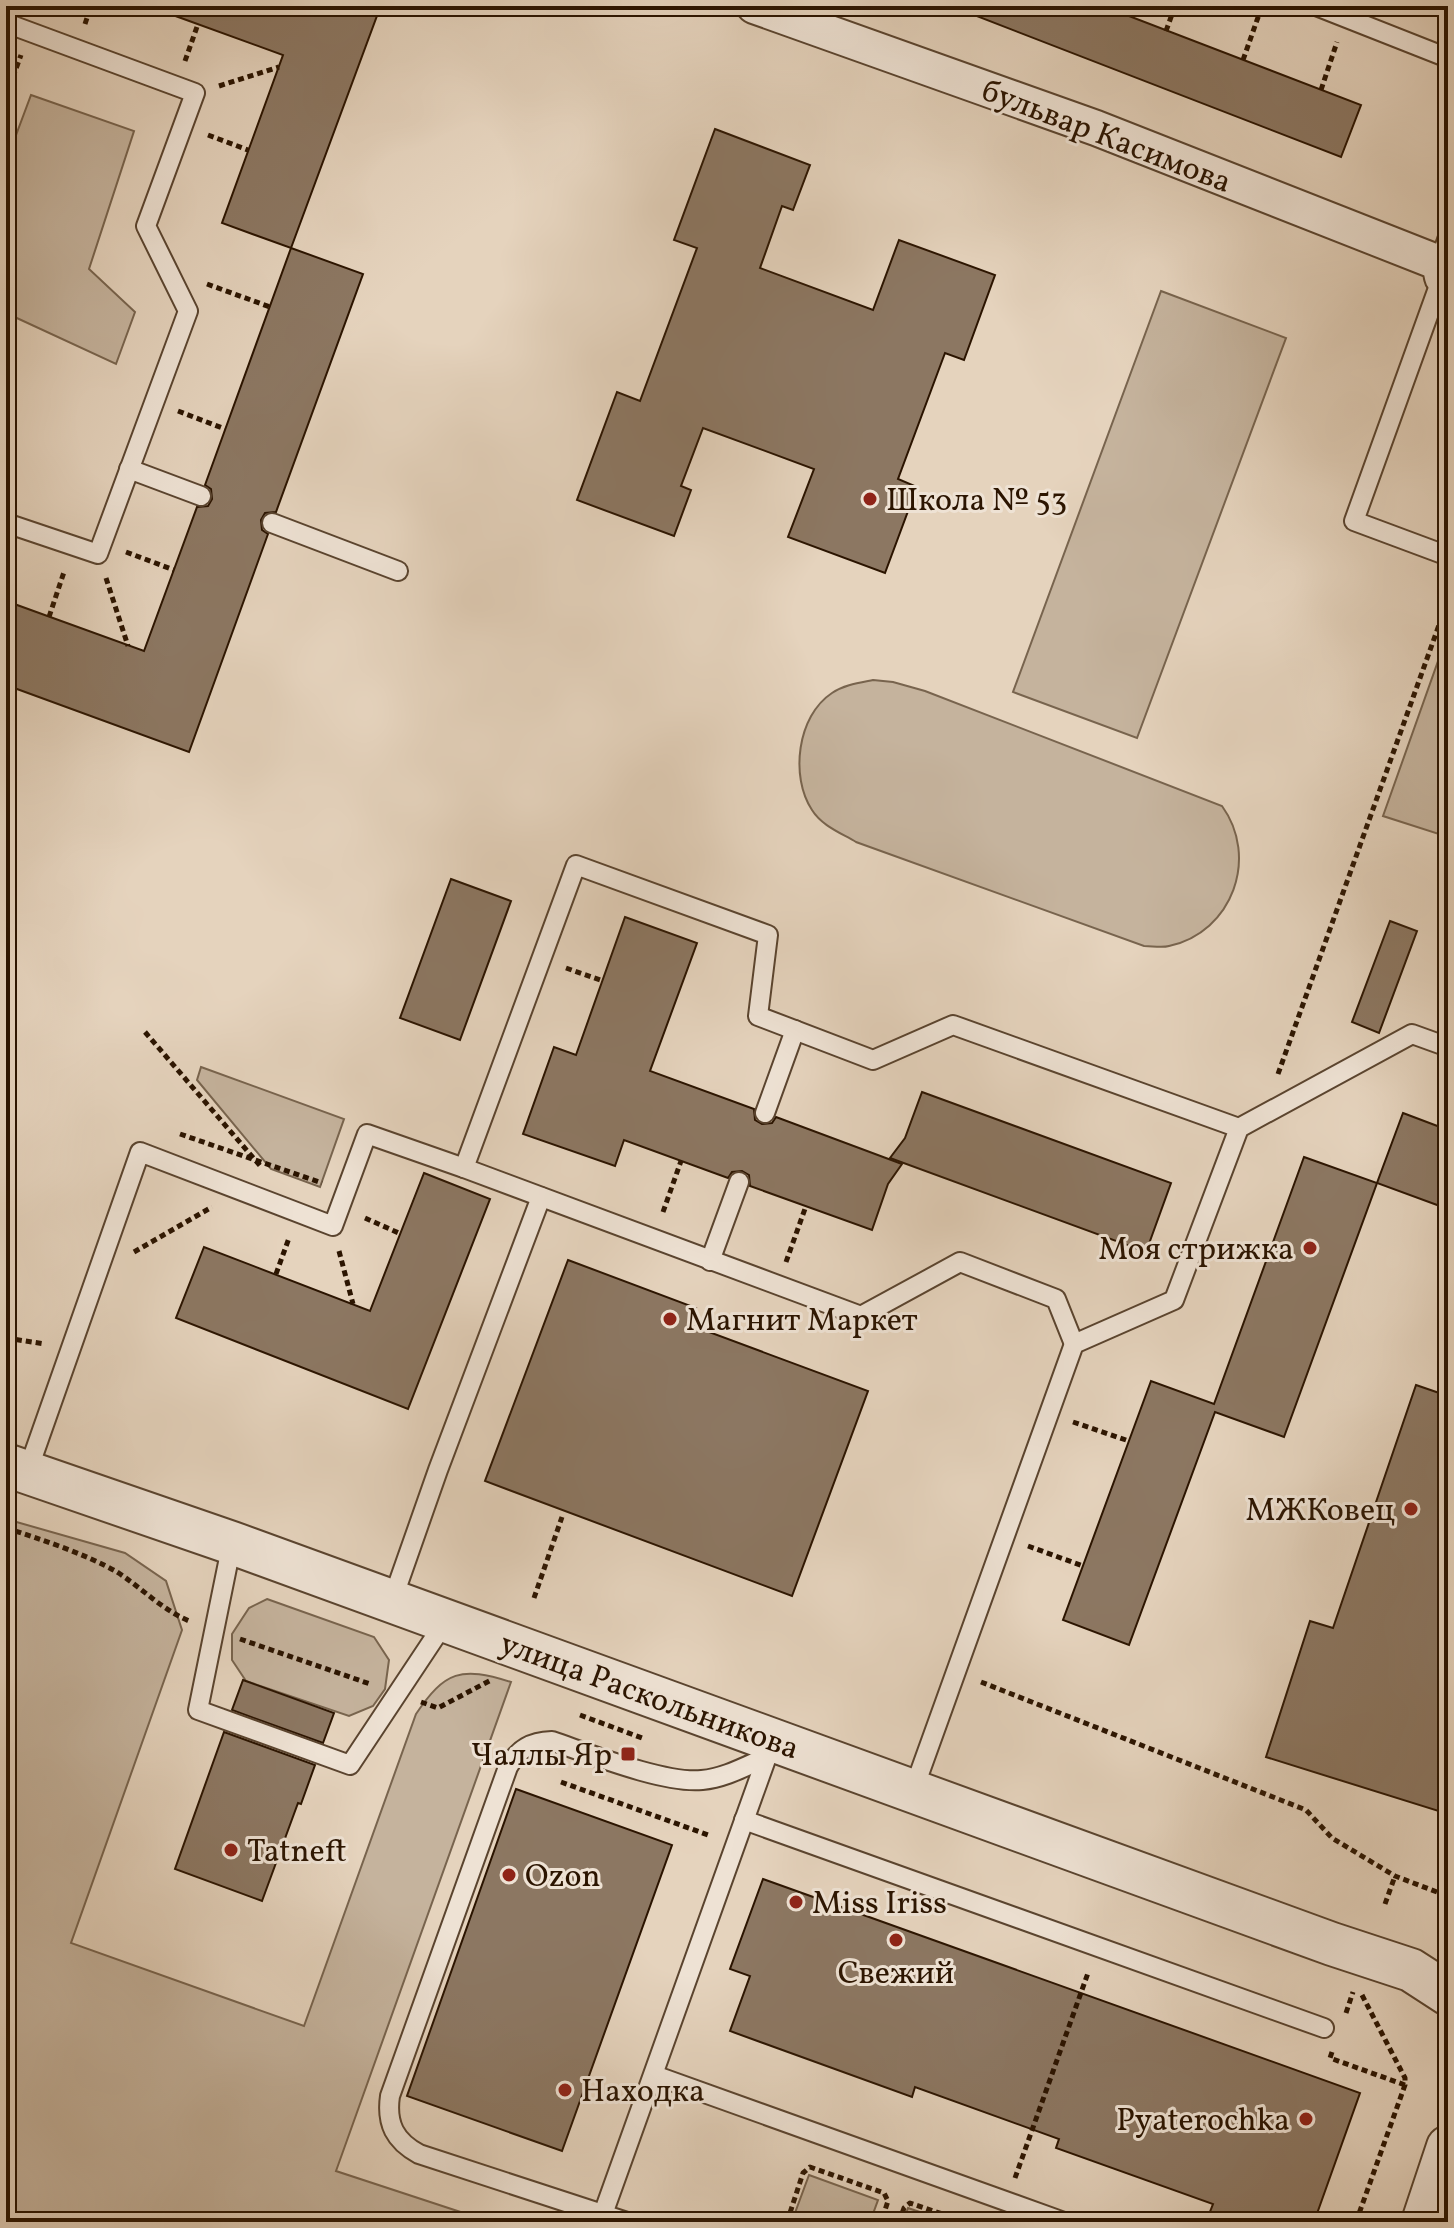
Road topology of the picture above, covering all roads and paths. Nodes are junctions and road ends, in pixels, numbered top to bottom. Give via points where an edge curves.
1 (754, 6) edge
2 (1175, 6) edge
3 (1262, 6) edge
4 (1316, 6) edge
5 (1346, 18) junction
6 (6, 23) edge
7 (198, 24) dead end
8 (29, 31) junction
9 (1166, 31) dead end
10 (1448, 58) edge
11 (1243, 60) dead end
12 (279, 67) dead end
13 (186, 90) junction
14 (1321, 90) dead end
15 (6, 96) edge
16 (183, 126) junction
17 (248, 150) dead end
18 (1444, 264) edge
19 (168, 270) junction
20 (270, 307) dead end
21 (154, 401) junction
22 (225, 429) dead end
23 (129, 469) junction
24 (201, 496) dead end
25 (6, 523) edge
26 (272, 523) dead end
27 (74, 546) junction
28 (100, 548) junction
29 (1448, 556) edge
30 (174, 570) dead end
31 (398, 571) dead end
32 (1448, 600) edge
33 (49, 617) dead end
34 (128, 646) dead end
35 (541, 959) junction
36 (603, 981) dead end
37 (795, 1030) junction
38 (145, 1032) dead end
39 (1448, 1047) edge
40 (765, 1113) dead end
41 (1264, 1114) junction
42 (1239, 1128) junction
43 (175, 1133) dead end
44 (255, 1159) junction
45 (681, 1161) dead end
46 (464, 1168) junction
47 (264, 1170) dead end
48 (739, 1182) dead end
49 (241, 1191) junction
50 (541, 1197) junction
51 (343, 1199) junction
52 (806, 1206) dead end
53 (298, 1213) junction
54 (333, 1226) junction
55 (401, 1234) dead end
56 (653, 1239) junction
57 (710, 1261) junction
58 (96, 1274) junction
59 (276, 1274) dead end
60 (778, 1285) junction
61 (353, 1304) dead end
62 (1074, 1344) junction
63 (1048, 1414) junction
64 (1129, 1441) dead end
65 (16, 1469) edge
66 (562, 1517) dead end
67 (6, 1528) edge
68 (1004, 1538) junction
69 (232, 1543) junction
70 (1083, 1566) dead end
71 (142, 1593) dead end
72 (534, 1598) dead end
73 (392, 1601) junction
74 (445, 1622) junction
75 (956, 1671) junction
76 (770, 1749) junction
77 (913, 1791) junction
78 (744, 1820) junction
79 (1395, 1876) junction
80 (1448, 1880) edge
81 (1385, 1904) dead end
82 (1098, 1947) junction
83 (1430, 1971) edge
84 (1448, 1994) edge
85 (1343, 2021) dead end
86 (1324, 2028) dead end
87 (1334, 2045) dead end
88 (654, 2075) junction
89 (1405, 2085) junction
90 (1448, 2147) edge
91 (1007, 2202) junction
92 (603, 2214) junction
93 (627, 2222) edge
94 (787, 2222) edge
95 (881, 2222) edge
96 (899, 2222) edge
97 (966, 2222) edge
98 (1064, 2222) edge
99 (1356, 2222) edge
100 (1423, 2222) edge

1 - 18 street, бульвар Касимова via 1096,128
2 - 9 path
3 - 11 path
4 - 5 lane
5 - 10 lane
5 - 14 path
6 - 8 lane
7 - 13 path
8 - 13 lane
8 - 15 path
12 - 13 path
13 - 16 lane
16 - 17 path
16 - 19 lane via 146,226
18 - 29 lane via 1354,521
19 - 20 path
19 - 21 lane via 188,311
21 - 22 path
21 - 23 lane
23 - 24 lane
23 - 28 lane
25 - 27 lane
26 - 31 lane
27 - 28 lane
27 - 33 path
28 - 30 path
28 - 34 path
32 - 41 path
35 - 36 path
35 - 37 lane via 576,865 768,935 758,1016
35 - 46 lane
37 - 40 lane
37 - 42 lane via 873,1060 953,1025
38 - 44 path
39 - 41 lane via 1412,1034
41 - 42 lane
42 - 62 lane via 1174,1300
43 - 44 path
44 - 47 path
44 - 51 path
45 - 56 path
46 - 50 lane
46 - 51 lane via 367,1134
48 - 57 lane
49 - 53 lane
49 - 58 path
49 - 58 lane via 140,1152
50 - 56 lane
50 - 73 lane
51 - 54 lane
51 - 55 path
52 - 60 path
53 - 54 lane
53 - 59 path
54 - 61 path
56 - 57 lane
57 - 60 lane
58 - 65 lane
60 - 62 lane via 861,1316 960,1262 1056,1299
62 - 63 lane
63 - 64 path
63 - 68 lane
65 - 69 street, улица Раскольникова
66 - 72 path
67 - 71 path via 116,1572
68 - 70 path
68 - 75 lane
69 - 73 street, улица Раскольникова
69 - 74 lane via 198,1710 350,1765
73 - 74 street, улица Раскольникова
74 - 76 street, улица Раскольникова
75 - 77 lane
75 - 79 path via 1306,1810 1332,1838
76 - 77 street, улица Раскольникова
76 - 78 lane
76 - 92 lane via 717,1778 691,1781 668,1779 552,1741 525,1746 508,1767 390,2096 391,2126 412,2150
77 - 83 street, улица Раскольникова via 1332,1944
78 - 82 lane
78 - 88 lane
79 - 80 path via 1437,1892
79 - 81 path
82 - 86 lane
82 - 91 path
83 - 84 street, улица Раскольникова
85 - 89 path via 1356,1984
87 - 89 path via 1330,2058
88 - 91 lane
88 - 92 lane
89 - 99 path
90 - 100 street
91 - 98 lane
92 - 93 lane
94 - 95 path via 803,2173 810,2167 884,2193 888,2201
96 - 97 path via 910,2203

